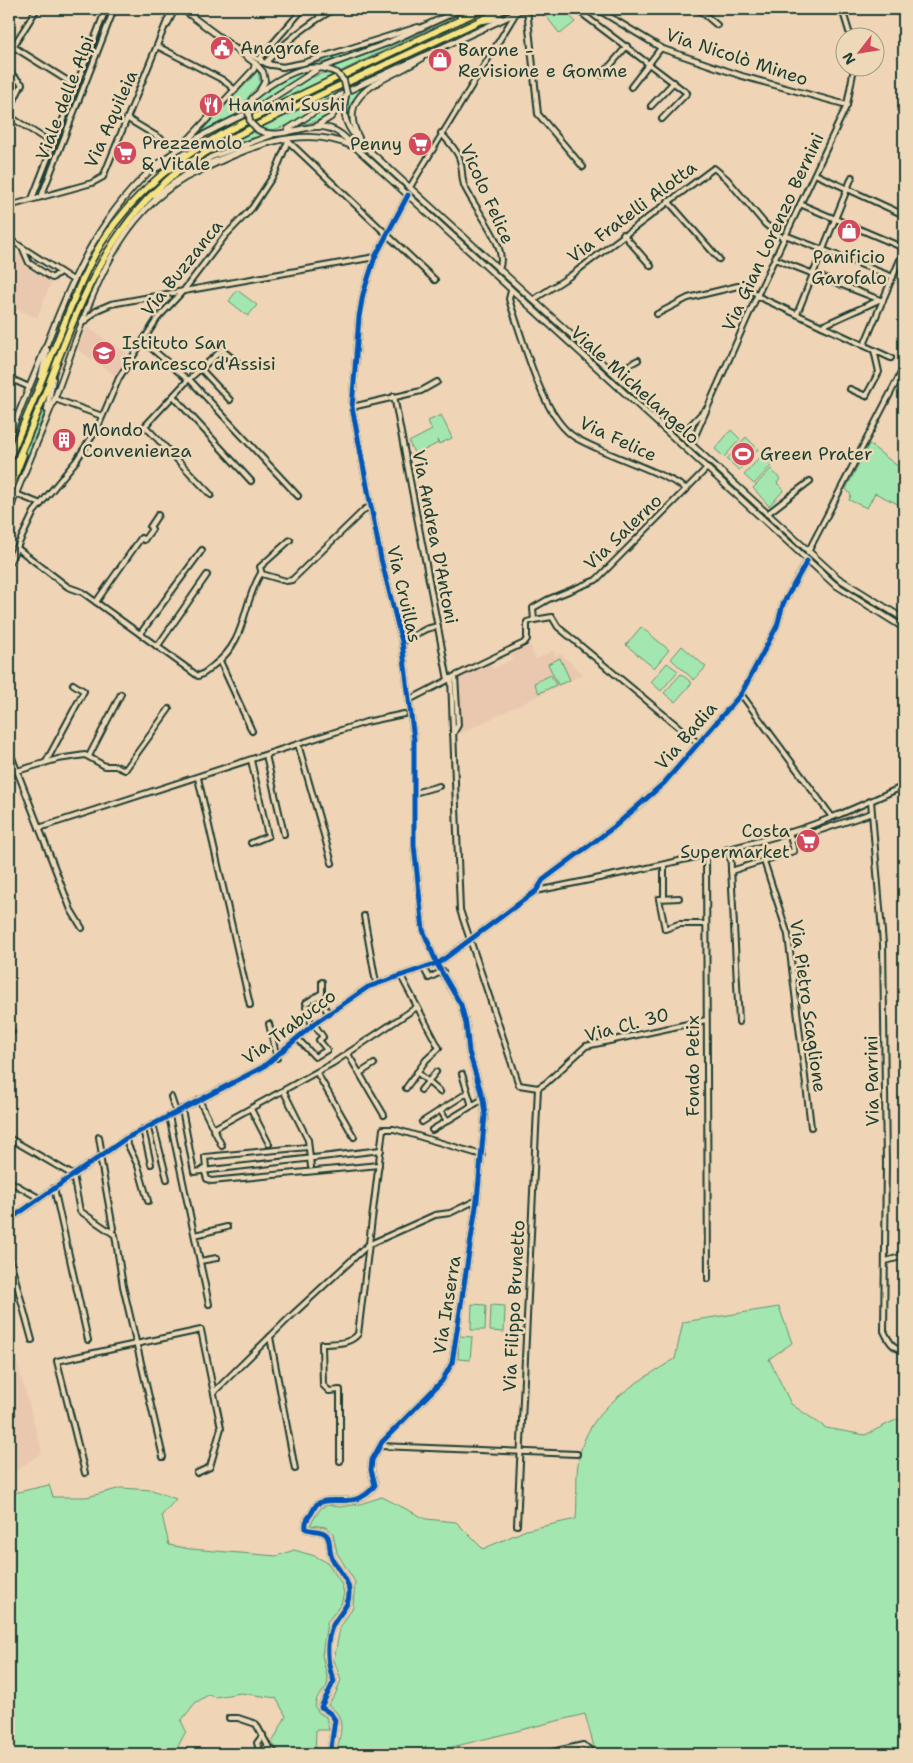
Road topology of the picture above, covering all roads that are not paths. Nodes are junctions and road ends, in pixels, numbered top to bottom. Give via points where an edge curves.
1 (35, 9) edge
2 (106, 9) edge
3 (114, 9) edge
4 (173, 9) edge
5 (182, 9) edge
6 (303, 9) edge
7 (320, 9) edge
8 (334, 9) edge
9 (462, 9) edge
10 (474, 9) edge
11 (483, 9) edge
12 (505, 9) edge
13 (523, 9) edge
14 (527, 9) edge
15 (576, 9) edge
16 (597, 9) edge
17 (698, 9) edge
18 (855, 9) edge
19 (842, 11) edge
20 (516, 13) junction
21 (448, 15) junction
22 (510, 16) junction
23 (319, 18) junction
24 (475, 22) junction
25 (448, 25) junction
26 (717, 26) dead end
27 (848, 28) edge
28 (11, 45) edge
29 (157, 46) junction
30 (627, 46) junction
31 (234, 47) junction
32 (661, 48) junction
33 (9, 53) edge
34 (430, 53) junction
35 (252, 60) junction
36 (261, 62) junction
37 (650, 64) junction
38 (270, 65) junction
39 (282, 67) junction
40 (305, 68) junction
41 (320, 68) junction
42 (9, 72) edge
43 (344, 74) dead end
44 (602, 75) dead end
45 (337, 76) junction
46 (852, 78) edge
47 (348, 82) dead end
48 (674, 82) junction
49 (76, 86) junction
50 (341, 86) dead end
51 (631, 87) dead end
52 (234, 90) junction
53 (259, 92) junction
54 (346, 93) junction
55 (847, 105) junction
56 (651, 106) dead end
57 (250, 110) junction
58 (9, 111) edge
59 (243, 115) dead end
60 (9, 116) edge
61 (253, 118) dead end
62 (662, 118) dead end
63 (128, 119) junction
64 (245, 122) dead end
65 (314, 126) junction
66 (257, 128) junction
67 (250, 129) dead end
68 (279, 133) junction
69 (442, 133) junction
70 (288, 139) junction
71 (53, 144) junction
72 (362, 144) junction
73 (260, 145) junction
74 (178, 149) junction
75 (358, 149) junction
76 (192, 150) junction
77 (583, 167) dead end
78 (150, 172) junction
79 (815, 174) junction
80 (852, 177) dead end
81 (176, 180) junction
82 (410, 187) junction
83 (847, 188) junction
84 (408, 195) junction
85 (41, 197) junction
86 (32, 200) junction
87 (668, 201) junction
88 (800, 204) junction
89 (9, 206) edge
90 (133, 214) junction
91 (904, 215) edge
92 (835, 219) junction
93 (387, 234) junction
94 (623, 234) junction
95 (785, 237) junction
96 (9, 239) edge
97 (23, 248) junction
98 (904, 249) edge
99 (822, 250) junction
100 (375, 257) junction
101 (719, 259) dead end
102 (775, 259) junction
103 (650, 266) dead end
104 (499, 269) junction
105 (60, 272) junction
106 (813, 273) junction
107 (893, 277) junction
108 (73, 280) junction
109 (434, 280) dead end
110 (184, 290) junction
111 (511, 291) junction
112 (757, 295) junction
113 (533, 300) junction
114 (881, 300) junction
115 (657, 314) dead end
116 (797, 314) junction
117 (82, 324) junction
118 (822, 326) junction
119 (51, 334) junction
120 (142, 341) junction
121 (864, 346) junction
122 (874, 350) junction
123 (891, 358) dead end
124 (638, 360) dead end
125 (241, 365) dead end
126 (56, 367) junction
127 (904, 367) edge
128 (200, 368) junction
129 (614, 374) junction
130 (899, 377) junction
131 (9, 378) edge
132 (189, 379) junction
133 (608, 380) junction
134 (904, 380) edge
135 (437, 382) dead end
136 (39, 385) junction
137 (29, 387) junction
138 (850, 389) dead end
139 (394, 396) junction
140 (174, 397) junction
141 (55, 399) junction
142 (230, 400) dead end
143 (708, 406) junction
144 (352, 407) junction
145 (102, 416) junction
146 (34, 422) junction
147 (42, 428) junction
148 (681, 435) junction
149 (9, 438) edge
150 (17, 439) junction
151 (691, 445) junction
152 (9, 452) edge
153 (9, 458) edge
154 (706, 469) junction
155 (9, 477) edge
156 (251, 481) dead end
157 (810, 481) dead end
158 (738, 487) junction
159 (687, 489) junction
160 (9, 491) edge
161 (732, 493) junction
162 (16, 494) junction
163 (211, 496) dead end
164 (298, 496) dead end
165 (41, 504) junction
166 (372, 507) junction
167 (9, 512) edge
168 (767, 514) junction
169 (158, 516) dead end
170 (290, 540) dead end
171 (17, 548) junction
172 (202, 550) dead end
173 (808, 552) junction
174 (807, 561) junction
175 (9, 564) edge
176 (261, 574) junction
177 (208, 575) dead end
178 (96, 602) junction
179 (904, 619) edge
180 (534, 620) junction
181 (438, 626) junction
182 (904, 628) edge
183 (140, 634) junction
184 (402, 642) junction
185 (157, 647) junction
186 (220, 661) junction
187 (451, 678) junction
188 (73, 684) dead end
189 (121, 694) dead end
190 (742, 694) junction
191 (409, 700) junction
192 (168, 709) dead end
193 (408, 713) junction
194 (252, 731) dead end
195 (698, 743) junction
196 (298, 744) junction
197 (9, 750) edge
198 (266, 755) junction
199 (89, 756) junction
200 (250, 760) junction
201 (46, 762) junction
202 (17, 771) junction
203 (198, 778) junction
204 (439, 786) dead end
205 (904, 786) edge
206 (414, 793) junction
207 (871, 801) junction
208 (872, 813) junction
209 (832, 817) junction
210 (39, 828) junction
211 (789, 832) junction
212 (284, 834) dead end
213 (791, 840) junction
214 (251, 843) dead end
215 (730, 849) junction
216 (706, 854) junction
217 (764, 861) junction
218 (332, 863) dead end
219 (664, 865) junction
220 (732, 871) junction
221 (536, 891) junction
222 (664, 898) junction
223 (679, 898) dead end
224 (364, 916) dead end
225 (706, 924) junction
226 (82, 928) dead end
227 (471, 940) junction
228 (437, 964) junction
229 (424, 968) junction
230 (443, 971) junction
231 (401, 976) junction
232 (322, 982) dead end
233 (376, 983) junction
234 (318, 996) junction
235 (250, 1005) dead end
236 (417, 1007) junction
237 (328, 1013) junction
238 (706, 1020) junction
239 (739, 1022) dead end
240 (269, 1024) dead end
241 (313, 1025) junction
242 (298, 1039) junction
243 (348, 1054) junction
244 (277, 1058) junction
245 (374, 1064) dead end
246 (317, 1072) junction
247 (417, 1072) junction
248 (436, 1072) dead end
249 (360, 1073) junction
250 (462, 1074) dead end
251 (428, 1081) junction
252 (406, 1088) dead end
253 (538, 1088) junction
254 (421, 1090) dead end
255 (284, 1092) junction
256 (440, 1092) dead end
257 (467, 1092) junction
258 (171, 1097) dead end
259 (483, 1099) junction
260 (199, 1100) junction
261 (472, 1106) junction
262 (182, 1109) junction
263 (251, 1109) junction
264 (440, 1110) junction
265 (176, 1112) junction
266 (384, 1115) dead end
267 (169, 1116) junction
268 (448, 1121) junction
269 (422, 1122) dead end
270 (153, 1124) junction
271 (811, 1127) dead end
272 (143, 1129) junction
273 (213, 1129) junction
274 (432, 1130) dead end
275 (354, 1137) dead end
276 (9, 1138) edge
277 (98, 1138) dead end
278 (125, 1139) junction
279 (269, 1144) dead end
280 (222, 1146) dead end
281 (308, 1147) junction
282 (381, 1150) junction
283 (239, 1153) junction
284 (482, 1155) junction
285 (100, 1156) junction
286 (310, 1157) junction
287 (151, 1164) dead end
288 (240, 1165) junction
289 (379, 1165) junction
290 (311, 1167) dead end
291 (205, 1169) junction
292 (73, 1175) junction
293 (167, 1179) dead end
294 (9, 1181) edge
295 (54, 1188) junction
296 (39, 1198) junction
297 (477, 1200) junction
298 (148, 1201) dead end
299 (9, 1220) edge
300 (227, 1227) dead end
301 (112, 1231) junction
302 (195, 1235) junction
303 (368, 1245) junction
304 (9, 1256) edge
305 (904, 1256) edge
306 (217, 1258) dead end
307 (886, 1261) junction
308 (200, 1262) junction
309 (708, 1279) dead end
310 (209, 1304) dead end
311 (270, 1337) junction
312 (32, 1340) dead end
313 (88, 1340) dead end
314 (136, 1344) junction
315 (904, 1351) edge
316 (214, 1392) junction
317 (380, 1446) junction
318 (520, 1452) junction
319 (577, 1454) dead end
320 (163, 1457) dead end
321 (340, 1460) dead end
322 (295, 1469) dead end
323 (85, 1473) dead end
324 (197, 1473) dead end
325 (517, 1525) dead end
326 (230, 1718) dead end
327 (263, 1735) junction
328 (268, 1746) junction
329 (259, 1754) edge
330 (276, 1754) edge
331 (330, 1754) edge
332 (543, 1754) edge
333 (591, 1754) edge

1 - 28 street
2 - 49 street, Viale delle Alpi
3 - 85 street, Viale delle Alpi
4 - 29 street, Via Aquileia
5 - 31 street
6 - 36 street via 261,57
7 - 23 street
8 - 23 street
9 - 21 street
10 - 25 street
11 - 25 main road
12 - 24 main road
13 - 20 street
14 - 77 street via 538,114
15 - 30 street
16 - 32 street, Via Nicolò Mineo
17 - 26 street
18 - 19 street
19 - 27 street
20 - 22 street
20 - 69 street
21 - 39 street via 303,64
21 - 41 street
22 - 24 street
22 - 34 street
23 - 38 street via 269,58 267,62
24 - 47 main road
25 - 43 main road
28 - 33 street
28 - 49 street
29 - 52 street via 224,80
29 - 63 street, Via Aquileia
30 - 37 street
30 - 44 street
31 - 35 street
31 - 36 street
32 - 37 street
32 - 55 street, Via Nicolò Mineo via 724,70
34 - 54 street
34 - 72 street via 360,95 353,118
35 - 52 street via 255,68
35 - 53 street via 264,75 264,85
36 - 38 street
37 - 48 street
37 - 51 street
38 - 39 street
39 - 40 street
40 - 41 street
40 - 53 street via 285,75
41 - 45 street
41 - 57 street
42 - 58 street via 22,84
45 - 54 street, bridge via 344,81
45 - 61 main road
46 - 55 street, Via Gian Lorenzo Bernini
48 - 56 street
48 - 62 street via 687,93
49 - 71 street, Viale delle Alpi
50 - 66 main road
52 - 74 street
53 - 57 street via 251,100
54 - 65 street via 334,114
54 - 68 street
54 - 72 street, Viale Michelangelo via 346,123
55 - 79 street, Via Gian Lorenzo Bernini
57 - 66 street, bridge via 250,122
59 - 74 street
60 - 71 street
63 - 74 street
63 - 85 street, Via Aquileia via 103,177
64 - 76 main road
65 - 68 street
65 - 75 street, Viale Michelangelo via 335,130
66 - 68 street via 266,133
67 - 90 main road via 184,166
68 - 81 street via 219,154
69 - 82 street
69 - 104 street, Vicolo Felice via 457,153 464,184 493,234 501,261
70 - 73 street
70 - 75 street via 326,138
70 - 93 street
70 - 110 street, Via Buzzanca via 268,185
71 - 86 street, Viale delle Alpi
72 - 82 street, Viale Michelangelo
73 - 81 street via 224,157
73 - 117 street via 185,178 149,205 102,273
74 - 78 street
75 - 84 street, Viale Michelangelo
76 - 78 street
76 - 136 main road via 141,192 103,241 84,276
78 - 108 street via 99,232
79 - 83 street
79 - 88 street, Via Gian Lorenzo Bernini
80 - 83 street
81 - 90 street
82 - 104 street, Viale Michelangelo
83 - 91 street
83 - 92 street
84 - 93 street, Via Cruillas
84 - 111 street, Viale Michelangelo
85 - 86 street, Via Aquileia
86 - 89 street, Via Aquileia
87 - 94 street, Via Fratelli Alotta
87 - 95 street, Via Fratelli Alotta via 716,168 765,224
87 - 101 street
88 - 92 street
88 - 95 street, Via Gian Lorenzo Bernini
90 - 126 main road via 96,270
92 - 98 street
92 - 99 street
93 - 100 street, Via Cruillas
93 - 109 street
94 - 103 street
94 - 113 street, Via Fratelli Alotta via 570,276
95 - 99 street
95 - 102 street, Via Gian Lorenzo Bernini
96 - 97 street
97 - 105 street
97 - 105 street via 29,263 52,278
98 - 107 street
99 - 106 street
99 - 107 street
100 - 110 street
100 - 144 street, Via Cruillas via 359,317
102 - 106 street
102 - 112 street, Via Gian Lorenzo Bernini
104 - 113 street, Viale Michelangelo
105 - 108 street
106 - 114 street
106 - 116 street
107 - 114 street
108 - 119 street
110 - 117 street via 104,306
110 - 120 street, Via Buzzanca via 164,308
111 - 133 street, Viale Michelangelo
111 - 159 street, Via Felice via 511,306 546,403 569,432 588,444 660,473
112 - 115 street via 738,286 688,298
112 - 116 street
112 - 143 street, Via Gian Lorenzo Bernini
113 - 129 street, Viale Michelangelo
114 - 118 street
114 - 121 street
116 - 118 street
117 - 141 street
118 - 121 street
119 - 136 street
119 - 137 street
120 - 132 street
120 - 145 street, Via Buzzanca via 119,378
121 - 122 street
122 - 123 street
122 - 138 street via 879,372 866,396
124 - 129 street
125 - 128 street via 222,350
126 - 146 main road
126 - 147 street
127 - 130 street
128 - 132 street
128 - 142 street
129 - 133 street
129 - 148 street, Viale Michelangelo
130 - 134 street
130 - 173 street
131 - 137 street
132 - 140 street
132 - 164 street
133 - 154 street, Viale Michelangelo
135 - 139 street via 421,391
136 - 150 main road
137 - 149 street
139 - 144 street
139 - 181 street, Via Andrea D'Antoni
140 - 156 street
140 - 163 street via 146,426
141 - 145 street
141 - 147 street
143 - 148 street, Via Gian Lorenzo Bernini
143 - 151 street, Via Gian Lorenzo Bernini
144 - 166 street, Via Cruillas
145 - 165 street, Via Buzzanca via 76,461
146 - 155 main road
146 - 160 main road
147 - 162 street
148 - 151 street, Viale Michelangelo
150 - 152 main road
150 - 153 main road
151 - 158 street, Viale Michelangelo
154 - 159 street, Via Salerno
154 - 161 street, Viale Michelangelo
157 - 168 street
158 - 161 street
158 - 168 street, Viale Michelangelo
159 - 180 street, Via Salerno via 596,580 533,608
161 - 174 street, Viale Michelangelo
162 - 165 street
162 - 167 street
165 - 171 street, Via Buzzanca
166 - 176 street via 364,509 292,580 286,582
166 - 184 street, Via Cruillas
168 - 173 street, Viale Michelangelo
169 - 178 street via 150,527 152,529 144,540 141,538
170 - 176 street via 260,567
171 - 175 street, Via Buzzanca
171 - 178 street via 68,587
172 - 183 street
173 - 179 street, Viale Michelangelo via 846,585
174 - 182 street, Viale Michelangelo via 843,591
174 - 190 street, Via Badia via 783,604 777,626
176 - 186 street via 254,585 236,640
177 - 185 street
178 - 183 street
180 - 187 street, Via Salerno via 527,622 524,643
180 - 195 street via 552,617 558,627
181 - 184 street
181 - 187 street, Via Andrea D'Antoni
183 - 185 street
184 - 191 street, Via Cruillas
185 - 186 street via 198,676
186 - 194 street
187 - 191 street, Via Salerno
187 - 227 street, Via Andrea D'Antoni via 460,910
188 - 201 street via 84,691
189 - 199 street
190 - 195 street, Via Badia
190 - 209 street
191 - 193 street, Via Cruillas
192 - 199 street via 125,770 105,766
193 - 196 street via 366,722
193 - 206 street, Via Cruillas via 414,740
195 - 221 street, Via Badia via 664,783 614,827 543,880
196 - 198 street
196 - 218 street
197 - 202 street
198 - 200 street
198 - 212 street
199 - 201 street via 76,755
200 - 203 street
200 - 214 street via 268,836
201 - 202 street
202 - 210 street
203 - 210 street
203 - 235 street
204 - 206 street
205 - 207 street
206 - 228 street, Via Cruillas via 414,845 420,916 426,942
207 - 208 street, Via Parrini
207 - 209 street
208 - 213 street
208 - 307 street, Via Parrini via 883,944
209 - 211 street
210 - 226 street via 71,910
211 - 213 street
211 - 215 street
213 - 217 street via 794,851
215 - 216 street
215 - 220 street
216 - 219 street
216 - 225 street, Fondo Petix
217 - 220 street
217 - 271 street, Via Pietro Scaglione via 788,935
219 - 221 street
219 - 222 street
220 - 239 street
221 - 227 street, Via Trabucco
222 - 223 street
222 - 225 street via 659,899 666,928 679,924
224 - 233 street
225 - 238 street, Fondo Petix
227 - 228 street, Via Trabucco
227 - 253 street, Via Andrea D'Antoni via 519,1085
228 - 229 street, Via Trabucco
228 - 230 street, Via Inserra
229 - 230 street via 429,978
229 - 231 street, Via Trabucco
230 - 259 street, Via Inserra via 461,1005 469,1052
231 - 233 street, Via Trabucco
231 - 236 street
232 - 234 street via 322,993
233 - 237 street, Via Trabucco
234 - 237 street
234 - 241 street via 306,1005
236 - 243 street
236 - 247 street via 438,1048
237 - 241 street, Via Trabucco
238 - 253 street, Via Cl. 30 via 586,1046
238 - 309 street, Fondo Petix
240 - 244 street
241 - 242 street, Via Trabucco
241 - 242 street via 323,1037 318,1040 327,1050 315,1058
242 - 244 street, Via Trabucco
243 - 246 street
243 - 249 street
244 - 260 street, Via Trabucco
245 - 249 street
246 - 255 street
246 - 275 street
247 - 251 street
247 - 252 street
248 - 251 street
249 - 266 street
250 - 257 street
251 - 254 street
251 - 256 street
253 - 318 street, Via Filippo Brunetto
255 - 263 street
255 - 281 street via 308,1140
257 - 261 street
257 - 264 street
258 - 265 street
259 - 261 street
259 - 284 street, Via Inserra
260 - 262 street, Via Trabucco
260 - 273 street
261 - 268 street
262 - 265 street, Via Trabucco
262 - 291 street via 194,1172
263 - 273 street
263 - 279 street
264 - 268 street
264 - 269 street
265 - 267 street, Via Trabucco
267 - 270 street, Via Trabucco
267 - 302 street
268 - 274 street
270 - 272 street, Via Trabucco
270 - 293 street
272 - 278 street, Via Trabucco
272 - 287 street
273 - 280 street
276 - 292 street
277 - 285 street
278 - 285 street, Via Trabucco
278 - 298 street via 138,1166
281 - 283 street
281 - 286 street
282 - 284 street via 383,1129 394,1129
282 - 286 street
282 - 289 street
283 - 288 street
283 - 291 street via 205,1157
284 - 297 street, Via Inserra
285 - 292 street, Via Trabucco
285 - 301 street
286 - 288 street
286 - 290 street
288 - 291 street
289 - 291 street via 211,1181 207,1179
289 - 303 street
292 - 295 street, Via Trabucco
292 - 301 street via 80,1211
294 - 296 street
295 - 296 street, Via Trabucco
295 - 313 street
296 - 299 street, Via Trabucco
297 - 303 street
297 - 317 street, Via Inserra via 452,1363 442,1380
300 - 302 street
301 - 314 street
302 - 308 street
303 - 311 street
303 - 321 street via 358,1334 348,1342 322,1344 323,1385 329,1391 340,1390
304 - 312 street
305 - 307 street
306 - 308 street
307 - 315 street, Via Parrini via 884,1332 896,1349
308 - 310 street
311 - 316 street
311 - 322 street
314 - 316 street via 201,1330
314 - 320 street
314 - 323 street via 57,1361
316 - 324 street via 221,1428 210,1467
317 - 318 street
317 - 331 street, Via Inserra via 372,1460 371,1470 376,1486 370,1493 359,1498 324,1501 316,1505 305,1522 306,1528 324,1532 327,1536 331,1556 350,1591 347,1605 332,1626 327,1657 334,1681 321,1707 335,1720
318 - 319 street
318 - 325 street, Via Filippo Brunetto
326 - 327 street via 256,1724
327 - 328 street
327 - 329 street via 257,1743
328 - 329 street
328 - 330 street
332 - 333 street via 584,1745

